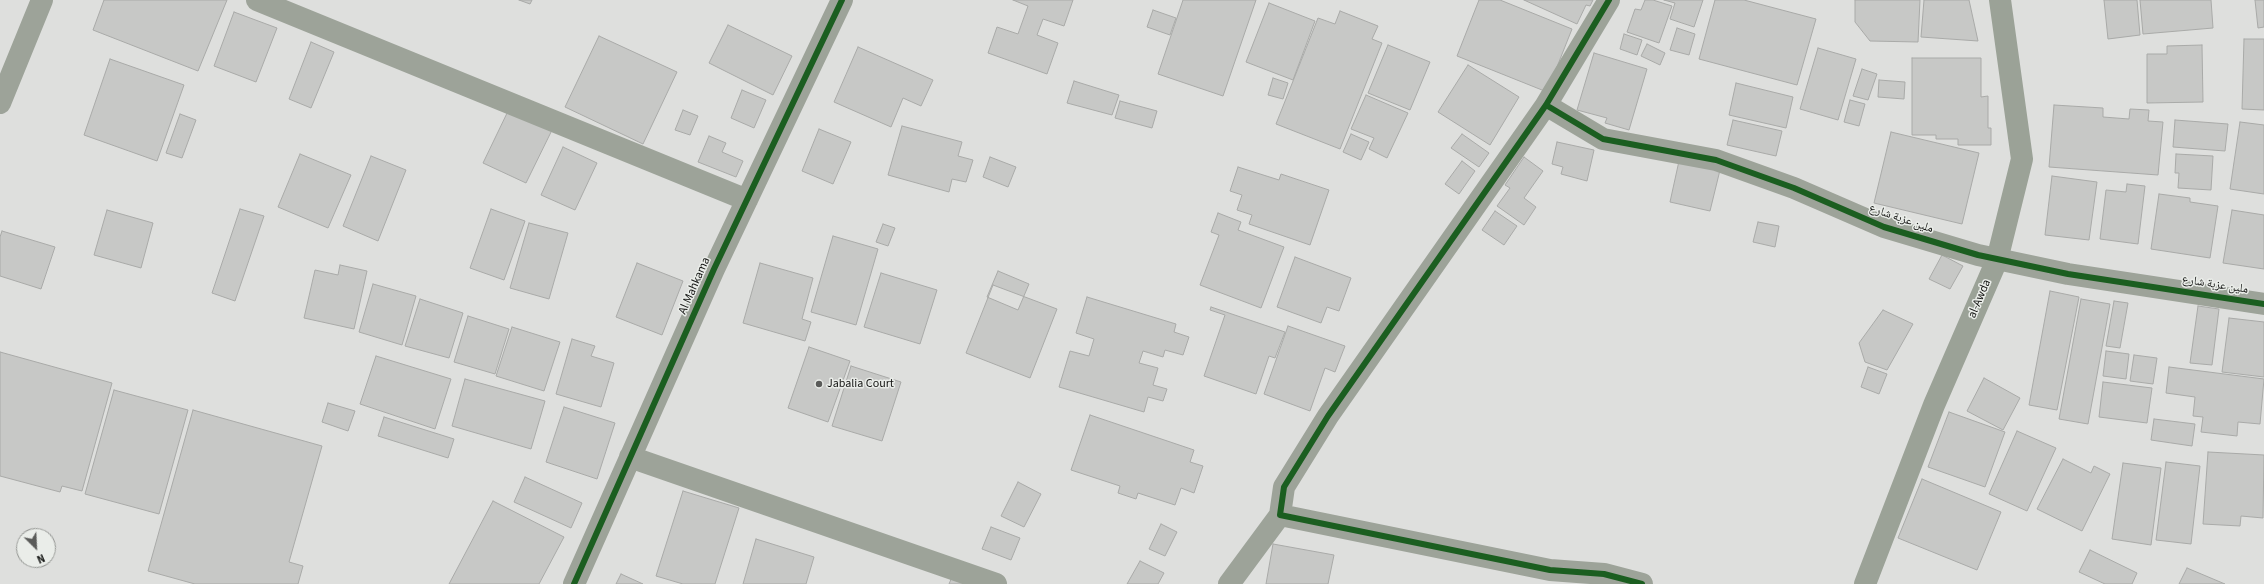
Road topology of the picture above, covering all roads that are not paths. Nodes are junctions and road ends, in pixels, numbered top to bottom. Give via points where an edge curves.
1 (42, 0) edge
2 (257, 0) edge
3 (842, 0) edge
4 (1609, 0) edge
5 (2000, 0) edge
6 (0, 103) edge
7 (1546, 105) junction
8 (747, 200) junction
9 (1997, 260) junction
10 (2264, 304) edge
11 (630, 457) junction
12 (1280, 515) junction
13 (574, 584) edge
14 (996, 584) edge
15 (1229, 584) edge
16 (1642, 584) edge
17 (1864, 584) edge

1 - 6 street
2 - 8 street
3 - 8 street, Al Mahkama
4 - 7 street
5 - 9 main road, al-Awda via 2022,159
7 - 9 street, ملين عزبة شارع via 1603,139 1716,160 1794,188 1884,227
7 - 12 street via 1328,416 1284,488
8 - 11 street, Al Mahkama
9 - 10 street, ملين عزبة شارع via 2068,274
9 - 17 main road, al-Awda via 1934,405
11 - 13 street, Al Mahkama
11 - 14 street
12 - 15 street
12 - 16 street via 1550,570 1604,574

